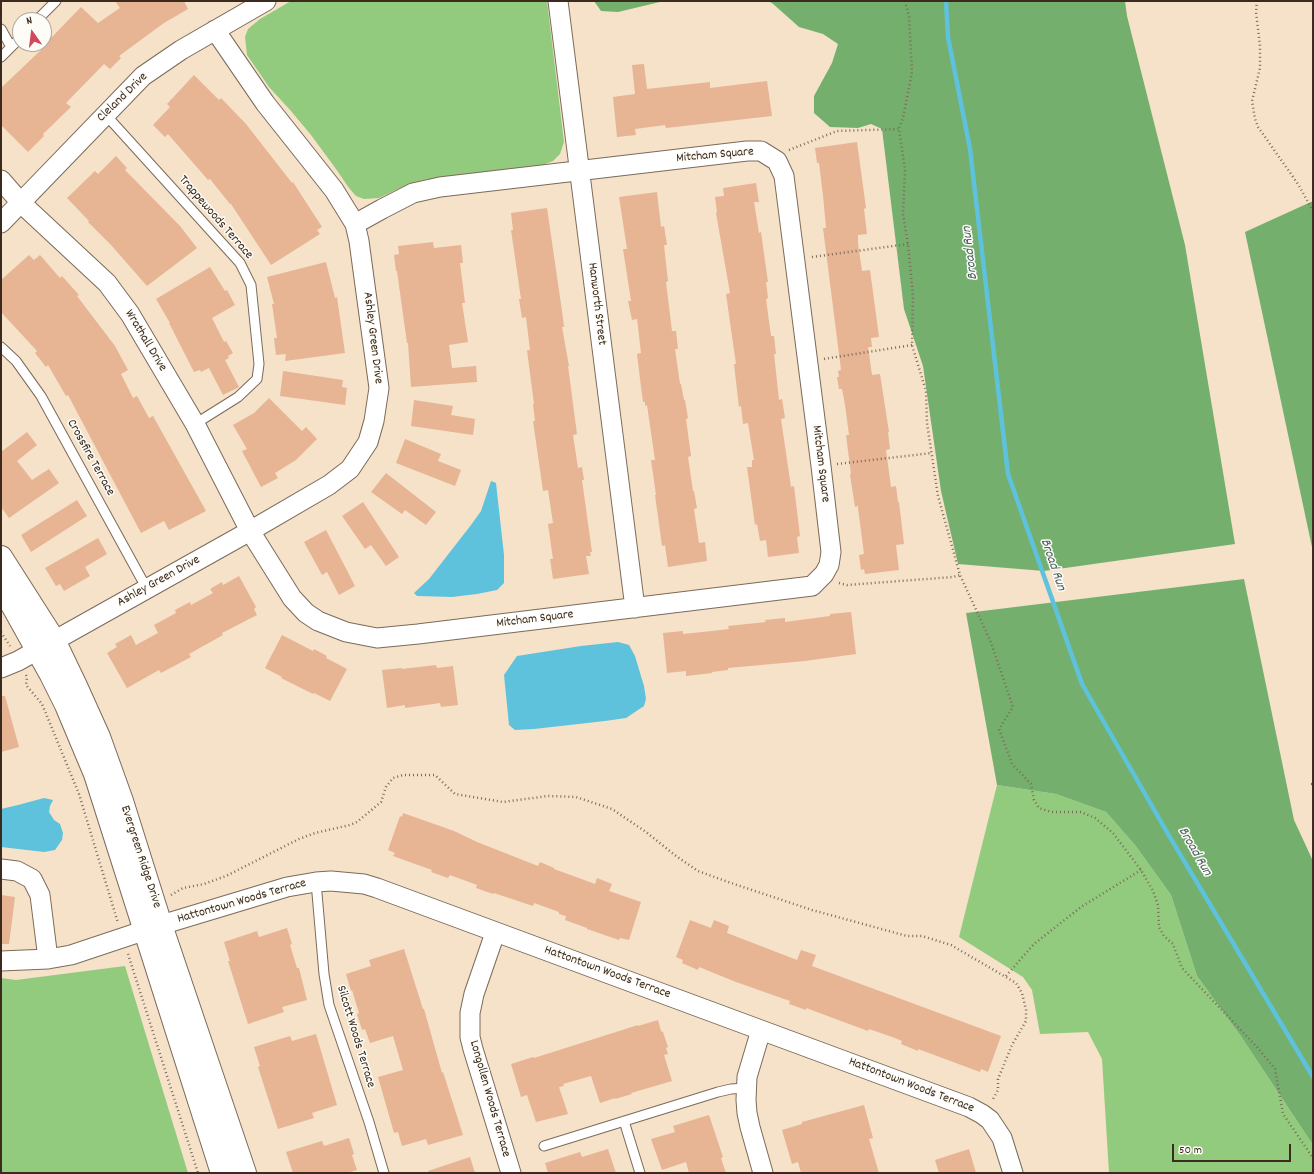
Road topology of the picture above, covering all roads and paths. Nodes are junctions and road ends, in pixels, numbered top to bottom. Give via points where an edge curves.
1 (56, 1) edge
2 (266, 1) edge
3 (558, 1) edge
4 (905, 1) edge
5 (1256, 1) edge
6 (45, 12) edge
7 (1, 29) edge
8 (216, 30) junction
9 (11, 47) joint
10 (1, 57) edge
11 (106, 114) junction
12 (898, 129) junction
13 (777, 161) junction
14 (579, 170) junction
15 (1, 180) edge
16 (21, 203) junction
17 (1313, 211) edge
18 (1, 223) edge
19 (355, 224) junction
20 (908, 244) junction
21 (796, 259) junction
22 (912, 345) junction
23 (1, 347) edge
24 (808, 362) junction
25 (194, 424) junction
26 (932, 453) junction
27 (821, 466) junction
28 (250, 531) junction
29 (1, 556) edge
30 (824, 574) junction
31 (960, 575) junction
32 (1, 589) edge
33 (147, 589) junction
34 (635, 608) junction
35 (1, 632) edge
36 (46, 645) junction
37 (9, 665) edge
38 (1, 869) edge
39 (1141, 870) junction
40 (316, 882) junction
41 (170, 896) dead end
42 (153, 928) junction
43 (495, 933) junction
44 (123, 938) junction
45 (48, 959) junction
46 (1, 961) edge
47 (1006, 976) junction
48 (761, 1030) junction
49 (746, 1088) junction
50 (982, 1114) junction
51 (624, 1121) junction
52 (544, 1146) dead end
53 (1313, 1158) edge
54 (198, 1173) edge
55 (222, 1173) edge
56 (245, 1173) edge
57 (384, 1173) edge
58 (511, 1173) edge
59 (640, 1173) edge
60 (763, 1173) edge
61 (1013, 1173) edge

1 - 6 lane
2 - 8 street, Cleland Drive
3 - 14 street, Hanworth Street
4 - 12 path via 909,17 912,72 903,118
5 - 17 path via 1260,68 1252,102 1255,119
7 - 9 lane
8 - 11 street, Cleland Drive via 143,76
8 - 19 street, Ashley Green Drive via 265,103 334,190
9 - 10 lane
11 - 16 street, Cleland Drive
11 - 25 lane, Trappewoods Terrace via 240,263 251,285 259,364 257,379 238,397
12 - 13 path via 837,131 786,151
12 - 20 path via 905,170 903,214
13 - 14 street, Mitcham Square via 761,151 747,151
13 - 21 street, Mitcham Square via 784,176
14 - 19 street, Mitcham Square via 440,187 413,193
14 - 34 street, Hanworth Street
15 - 16 street, Wrathall Drive
16 - 18 street, Cleland Drive
16 - 25 street, Wrathall Drive via 106,283 130,314
19 - 28 street, Ashley Green Drive via 379,388 368,442 350,469 329,485
20 - 21 path
20 - 22 path via 913,296
21 - 24 street, Mitcham Square
22 - 24 path
22 - 26 path via 926,391 927,423
23 - 33 lane, Crossfire Terrace via 16,361 41,396
24 - 27 street, Mitcham Square
25 - 28 street, Wrathall Drive
26 - 27 path
26 - 31 path via 938,496
27 - 30 street, Mitcham Square via 831,552 829,565
28 - 33 street, Ashley Green Drive
28 - 34 street, Mitcham Square via 292,598 306,613 318,621 346,632 378,638
29 - 36 street, Evergreen Ridge Drive
30 - 31 path via 835,582 848,585
30 - 34 street, Mitcham Square via 812,586
31 - 39 path via 990,640 1013,707 999,730 1012,764 1031,784 1034,800 1039,808 1051,812 1081,812 1095,818 1113,834
32 - 36 street, Evergreen Ridge Drive
33 - 36 street, Ashley Green Drive
35 - 37 path
36 - 37 street, Ashley Green Drive
36 - 42 street, Evergreen Ridge Drive via 66,705
37 - 44 path via 27,677 26,685 42,704 79,794
38 - 45 street via 17,871 32,879 40,895
39 - 47 path via 1069,916 1034,944
39 - 53 path via 1158,905 1159,927 1173,944 1182,968 1275,1069 1283,1114
40 - 42 street, Hattontown Woods Terrace via 287,887
40 - 43 street, Hattontown Woods Terrace via 364,884
40 - 57 lane, Silcott Woods Terrace via 329,1005
41 - 47 path via 183,888 226,876 299,839 357,822 381,802 386,787 393,778 403,775 435,774 455,794 462,796 503,802 548,796 576,797 612,809 698,871 812,910 907,936 922,936 951,945
42 - 44 street, Hattontown Woods Terrace
42 - 55 street, Evergreen Ridge Drive
42 - 56 street, Evergreen Ridge Drive
43 - 48 street, Hattontown Woods Terrace
43 - 58 street, Longollen Woods Terrace via 474,994 470,1013 470,1037
44 - 45 street, Hattontown Woods Terrace via 71,955
44 - 54 path
45 - 46 street, Hattontown Woods Terrace
47 - 50 path via 1016,983 1022,993 1026,1021 998,1078 995,1097
48 - 49 street
48 - 50 street, Hattontown Woods Terrace
49 - 51 lane via 718,1092
49 - 60 street via 747,1113
50 - 61 street, Hattontown Woods Terrace via 990,1120 1002,1138
51 - 52 lane
51 - 59 lane

